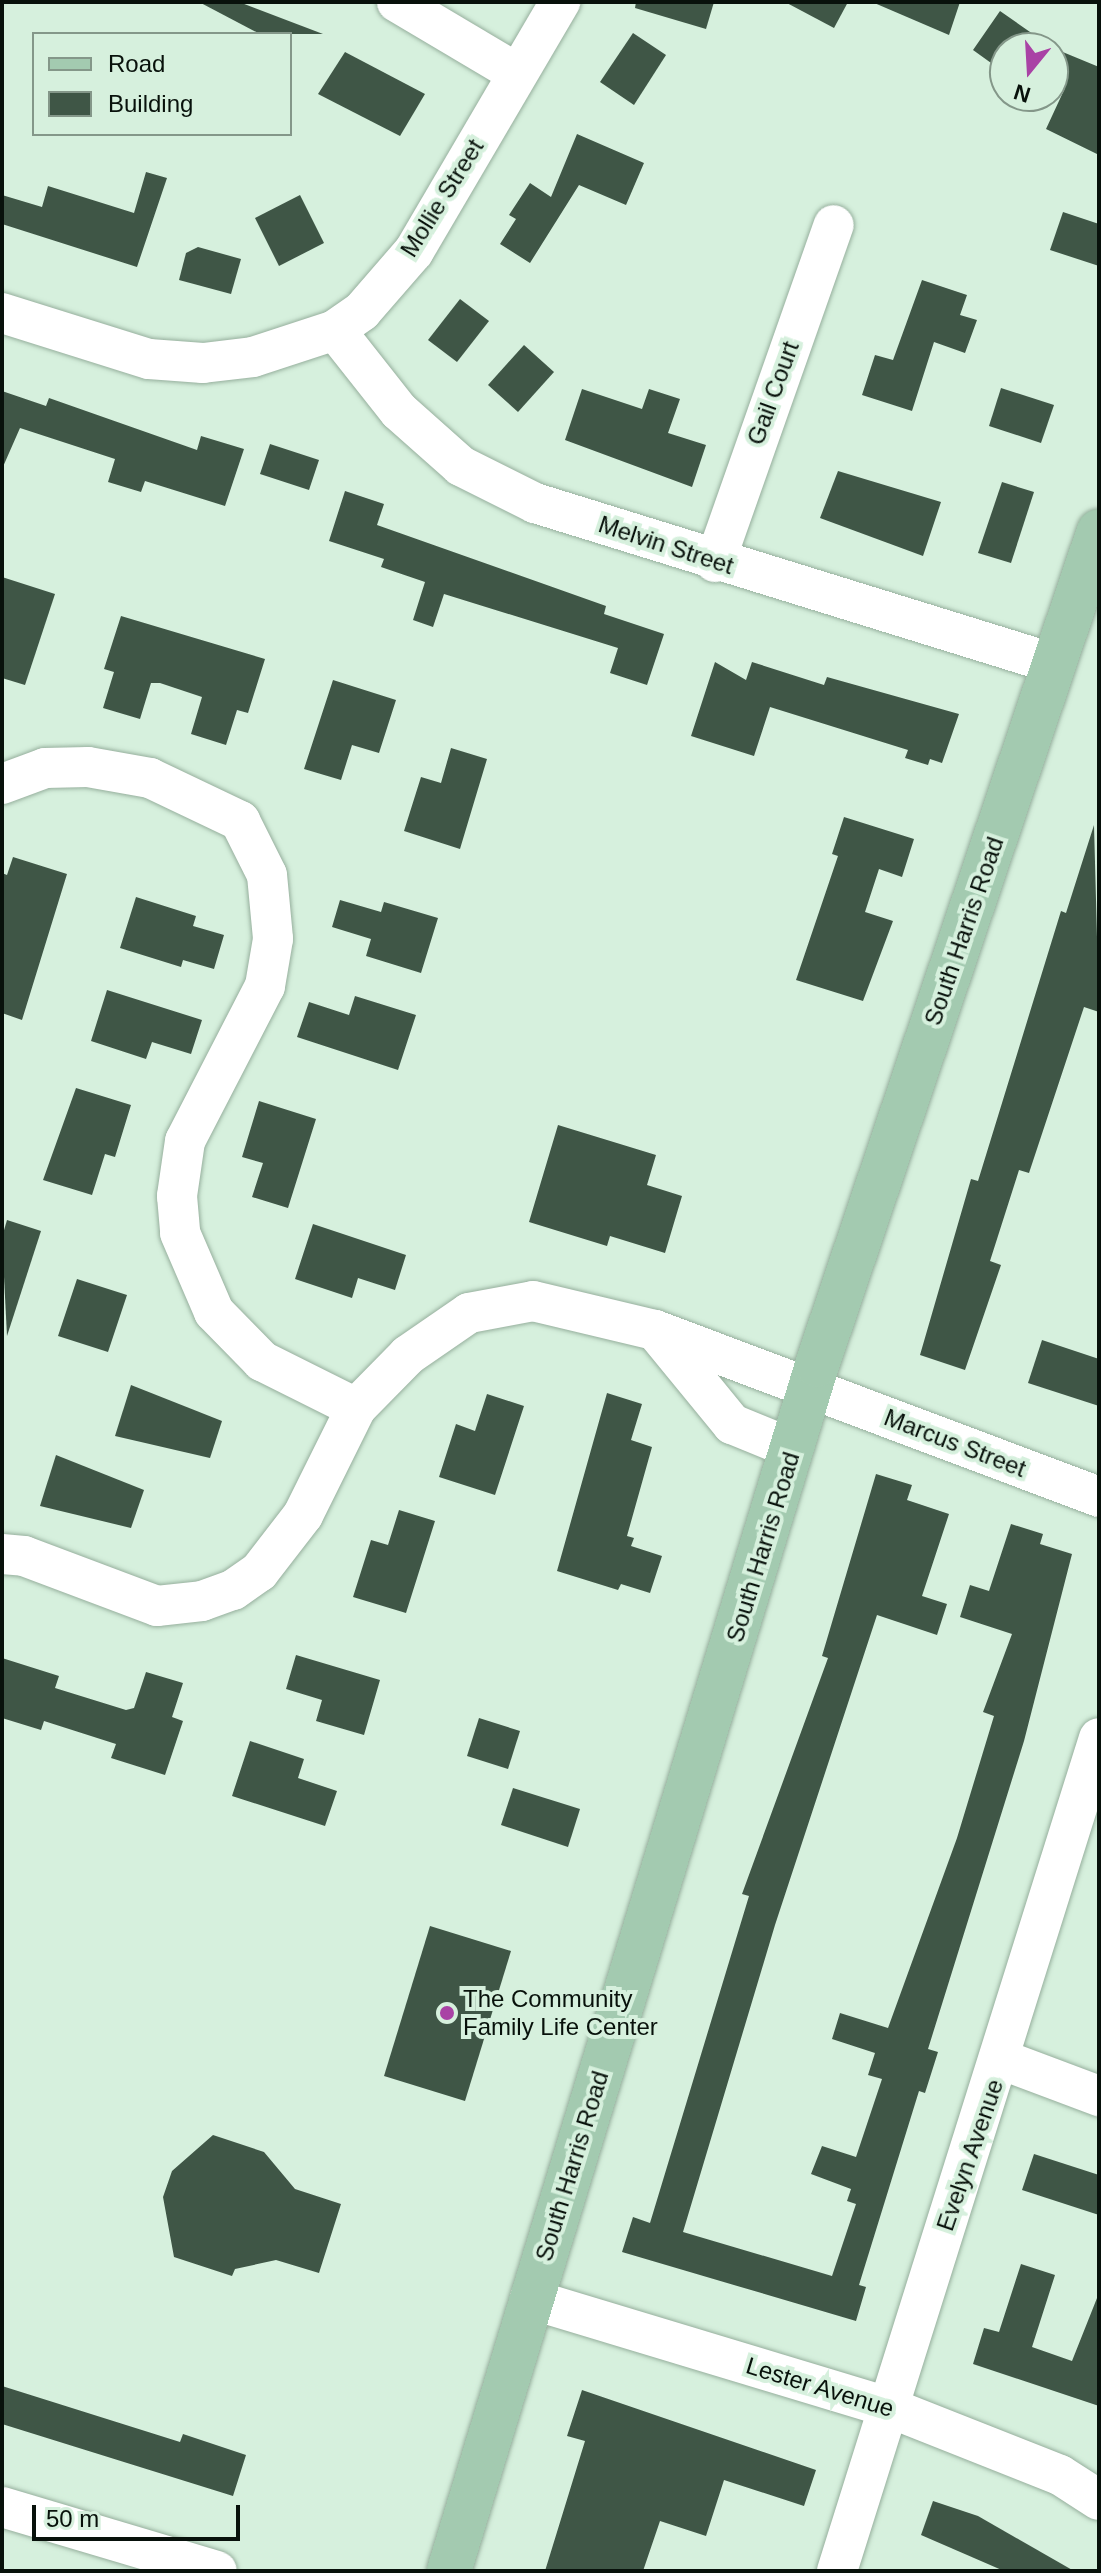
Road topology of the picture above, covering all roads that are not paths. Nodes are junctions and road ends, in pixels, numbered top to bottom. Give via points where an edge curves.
1 (397, 2) edge
2 (560, 2) edge
3 (515, 72) junction
4 (834, 225) dead end
5 (2, 313) edge
6 (335, 330) junction
7 (1098, 538) edge
8 (715, 562) junction
9 (1055, 664) junction
10 (2, 784) edge
11 (655, 1330) junction
12 (810, 1390) junction
13 (356, 1408) junction
14 (793, 1449) junction
15 (1099, 1497) edge
16 (2, 1554) edge
17 (1099, 1738) edge
18 (1003, 2060) junction
19 (1099, 2096) edge
20 (530, 2299) junction
21 (888, 2407) junction
22 (1099, 2500) edge
23 (2, 2507) edge
24 (217, 2571) edge
25 (449, 2571) edge
26 (837, 2571) edge

1 - 3 street
2 - 3 street, Mollie Street
3 - 6 street, Mollie Street via 414,251 362,311
4 - 8 street, Gail Court
5 - 6 street, Mollie Street via 149,359 203,363 253,357
6 - 8 street, Melvin Street via 399,411 461,466 535,503
7 - 9 main road, South Harris Road
8 - 9 street, Melvin Street
9 - 12 main road, South Harris Road
10 - 13 street via 45,768 88,767 150,778 240,821 267,875 273,939 265,986 185,1141 180,1233 214,1312 262,1361
11 - 12 street, Marcus Street
11 - 13 street, Marcus Street via 561,1303 496,1305 427,1340
11 - 14 street via 732,1424
12 - 14 main road, South Harris Road
12 - 15 street, Marcus Street
13 - 16 street, Marcus Street via 303,1515 259,1572 233,1590 202,1601 157,1606 24,1556
14 - 20 main road, South Harris Road
17 - 18 street, Evelyn Avenue
18 - 19 street
18 - 21 street, Evelyn Avenue
20 - 21 street, Lester Avenue
20 - 25 main road, South Harris Road
21 - 22 street, Lester Avenue via 1033,2463
21 - 26 street, Evelyn Avenue
23 - 24 street

